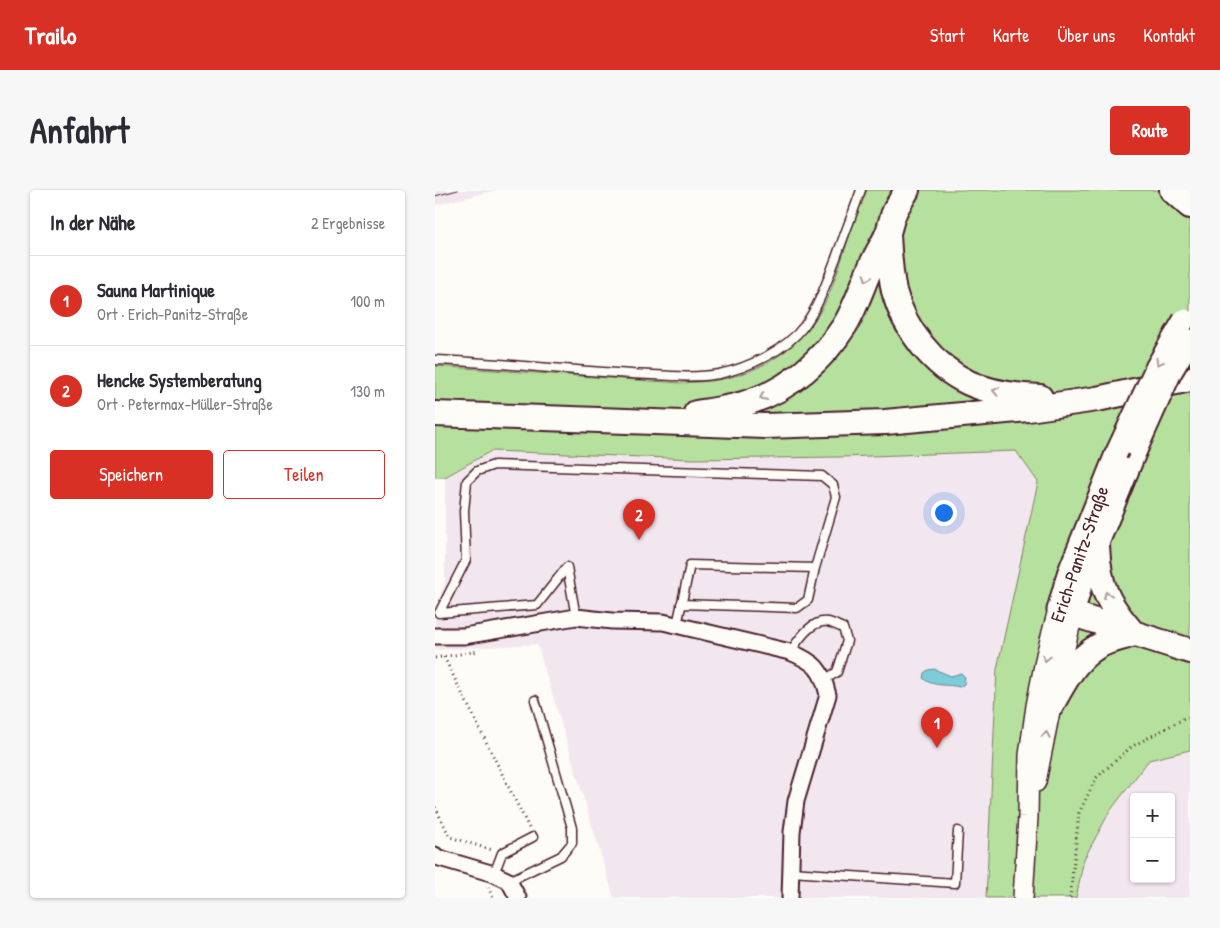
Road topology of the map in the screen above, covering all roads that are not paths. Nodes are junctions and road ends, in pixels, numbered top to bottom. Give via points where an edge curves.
1 (861, 190) edge
2 (907, 190) edge
3 (1172, 190) edge
4 (1190, 206) edge
5 (888, 234) junction
6 (1187, 315) edge
7 (1190, 340) edge
8 (435, 360) edge
9 (1190, 379) edge
10 (1155, 386) junction
11 (1190, 387) edge
12 (1097, 399) junction
13 (435, 414) edge
14 (632, 422) junction
15 (1097, 546) junction
16 (815, 568) junction
17 (681, 604) junction
18 (1065, 612) junction
19 (576, 617) junction
20 (677, 625) junction
21 (1134, 634) junction
22 (435, 636) edge
23 (1190, 651) edge
24 (790, 652) junction
25 (824, 680) junction
26 (535, 700) dead end
27 (1051, 706) junction
28 (1028, 817) junction
29 (958, 831) dead end
30 (533, 837) road end
31 (435, 857) edge
32 (791, 872) junction
33 (494, 874) junction
34 (509, 881) junction
35 (518, 898) edge
36 (790, 898) edge
37 (1023, 898) edge

1 - 8 lane via 814,311 803,327 783,345 753,364 719,374 685,377
2 - 5 main road via 894,213
3 - 4 main road
12 -> 5 main road via 995,392 968,382 944,367 922,346 904,319 894,291
5 -> 14 main road via 845,325 815,362 796,377 761,398 727,409
6 -> 18 main road, Erich-Panitz-Straße, bridge via 1157,366 1116,454 1068,574
7 - 15 main road, Erich-Panitz-Straße, bridge via 1171,372
9 - 10 main road
10 - 11 main road
10 - 12 main road
12 - 14 main road via 885,422 765,426
13 - 14 main road
15 - 18 main road, Erich-Panitz-Straße
21 -> 15 main road via 1116,613 1105,592
16 - 17 lane via 808,600 797,608
16 - 17 lane via 690,565
16 - 19 lane via 836,497 833,485 822,476 494,465 477,471 467,481 464,511 466,560 439,613 537,605 567,567
17 - 20 lane
18 - 21 main road
18 - 27 street, Erich-Panitz-Straße
18 -> 28 street, Erich-Panitz-Straße via 1046,655 1033,726
19 - 20 street
19 - 22 street via 464,636
20 - 24 street
21 - 23 main road
21 - 27 main road via 1106,642 1088,654 1071,670
24 - 25 street via 808,659
24 - 25 lane via 813,625 826,622 843,628 847,641 837,672
25 - 32 street via 828,695 797,801
26 - 34 lane via 572,828 572,843 561,856
28 -> 27 street, Erich-Panitz-Straße
28 - 37 street, Erich-Panitz-Straße
29 - 32 lane via 955,883
30 - 33 lane via 502,853
31 - 33 street
32 - 36 street
33 - 34 street
34 - 35 street

